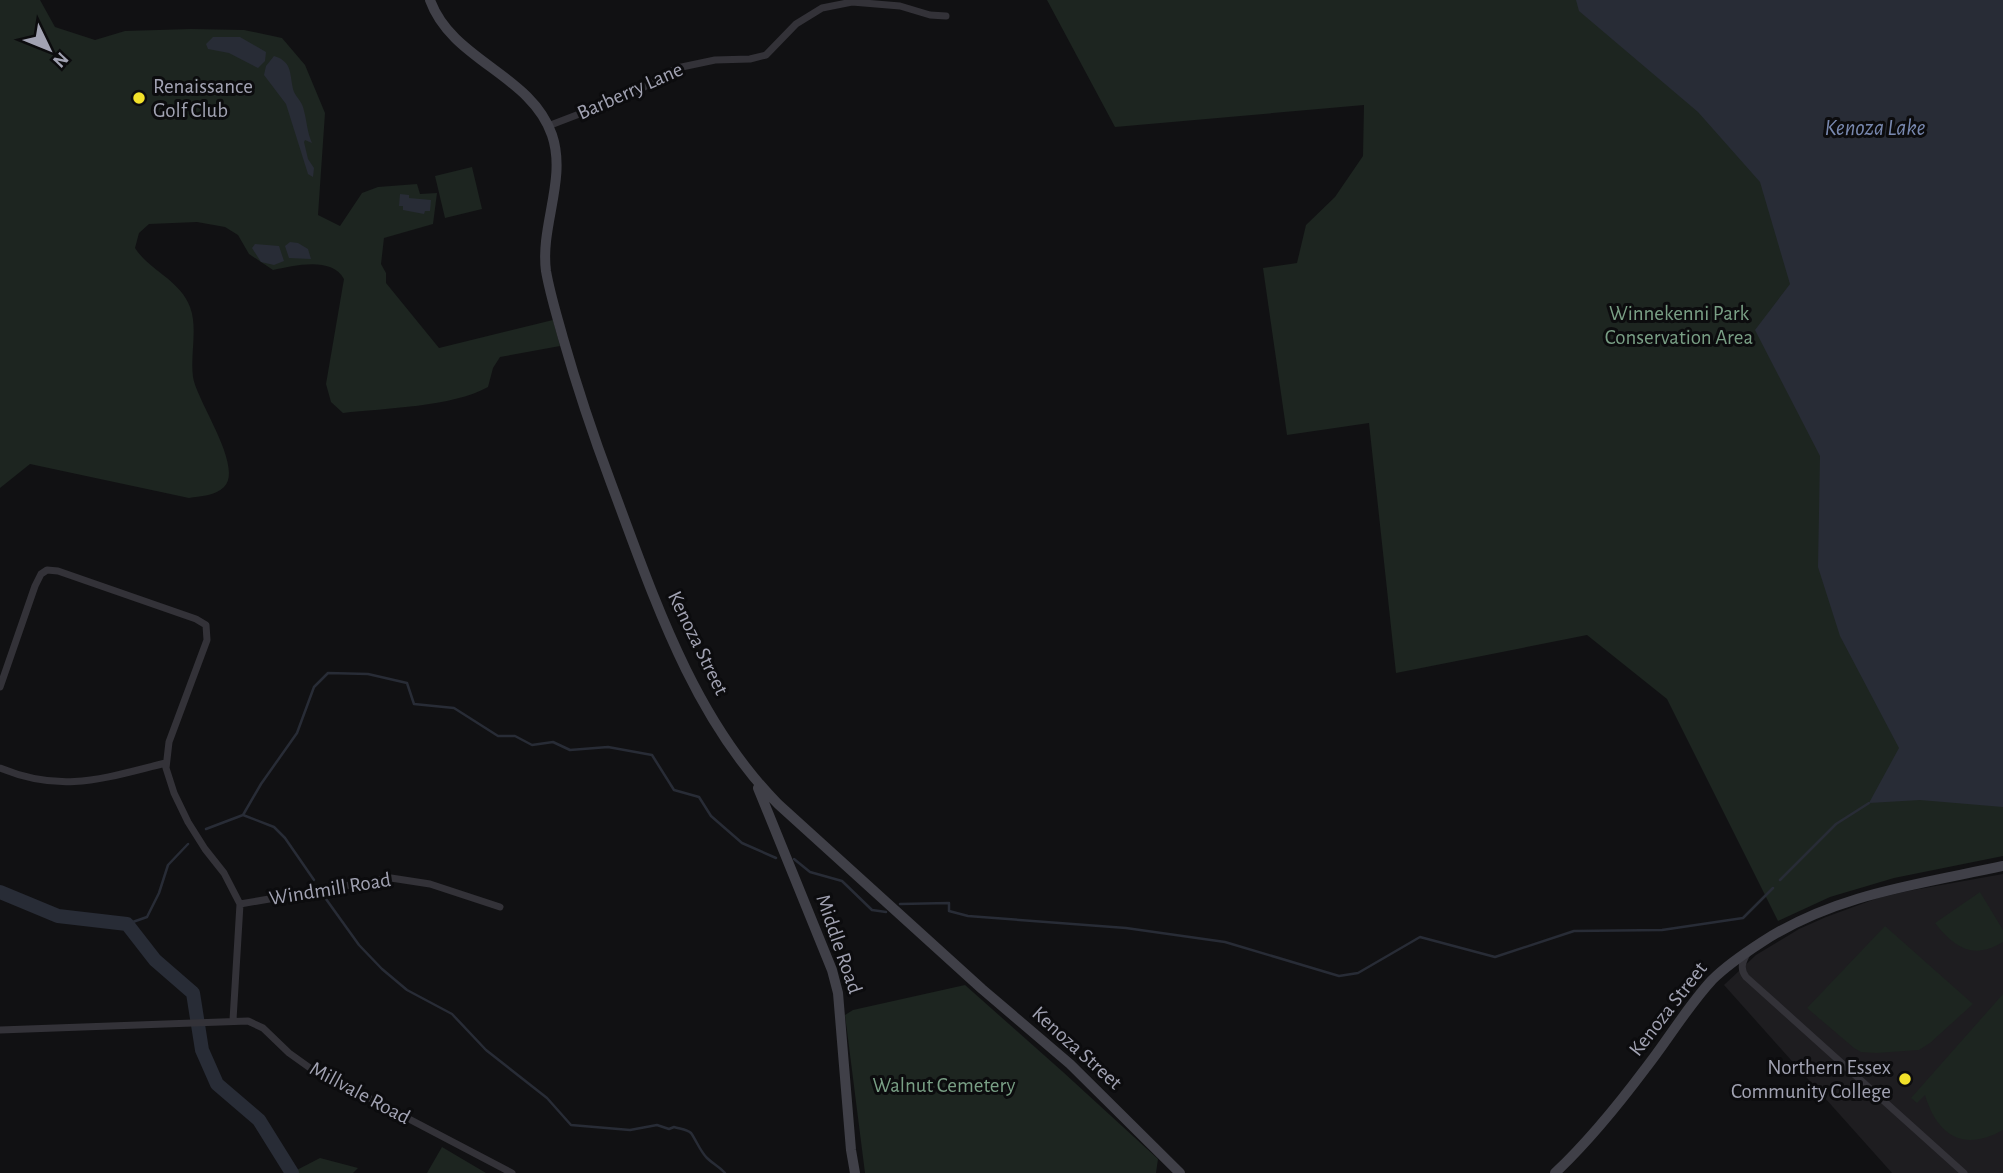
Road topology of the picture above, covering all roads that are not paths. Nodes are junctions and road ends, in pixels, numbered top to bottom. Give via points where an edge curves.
1 (430, 0) edge
2 (946, 16) dead end
3 (548, 126) junction
4 (0, 687) edge
5 (166, 763) junction
6 (0, 768) edge
7 (754, 779) junction
8 (2003, 866) edge
9 (240, 904) junction
10 (500, 907) dead end
11 (1748, 951) junction
12 (233, 1020) junction
13 (0, 1030) edge
14 (512, 1173) edge
15 (855, 1173) edge
16 (1180, 1173) edge
17 (1555, 1173) edge
18 (1965, 1173) edge

1 - 3 street, Kenoza Street via 449,33 524,94
2 - 3 street, Barberry Lane via 852,2 822,8 796,24 766,55 677,68 634,93
3 - 7 street, Kenoza Street via 556,161 545,263 573,372 669,635 720,729
4 - 5 street via 35,586 47,569 196,619 206,625 207,640 169,742
5 - 6 street via 65,783
5 - 9 street via 188,822
7 - 15 street, Middle Road via 835,982
7 - 16 street, Kenoza Street via 1070,1064
8 - 11 street, Kenoza Street via 1846,901 1790,924
9 - 10 street, Windmill Road via 391,878 430,884
9 - 12 street
11 - 17 street, Kenoza Street via 1705,989 1644,1071
11 - 18 street via 1742,966 1746,977
12 - 13 street, Millvale Road
12 - 14 street, Millvale Road via 254,1023 317,1073

